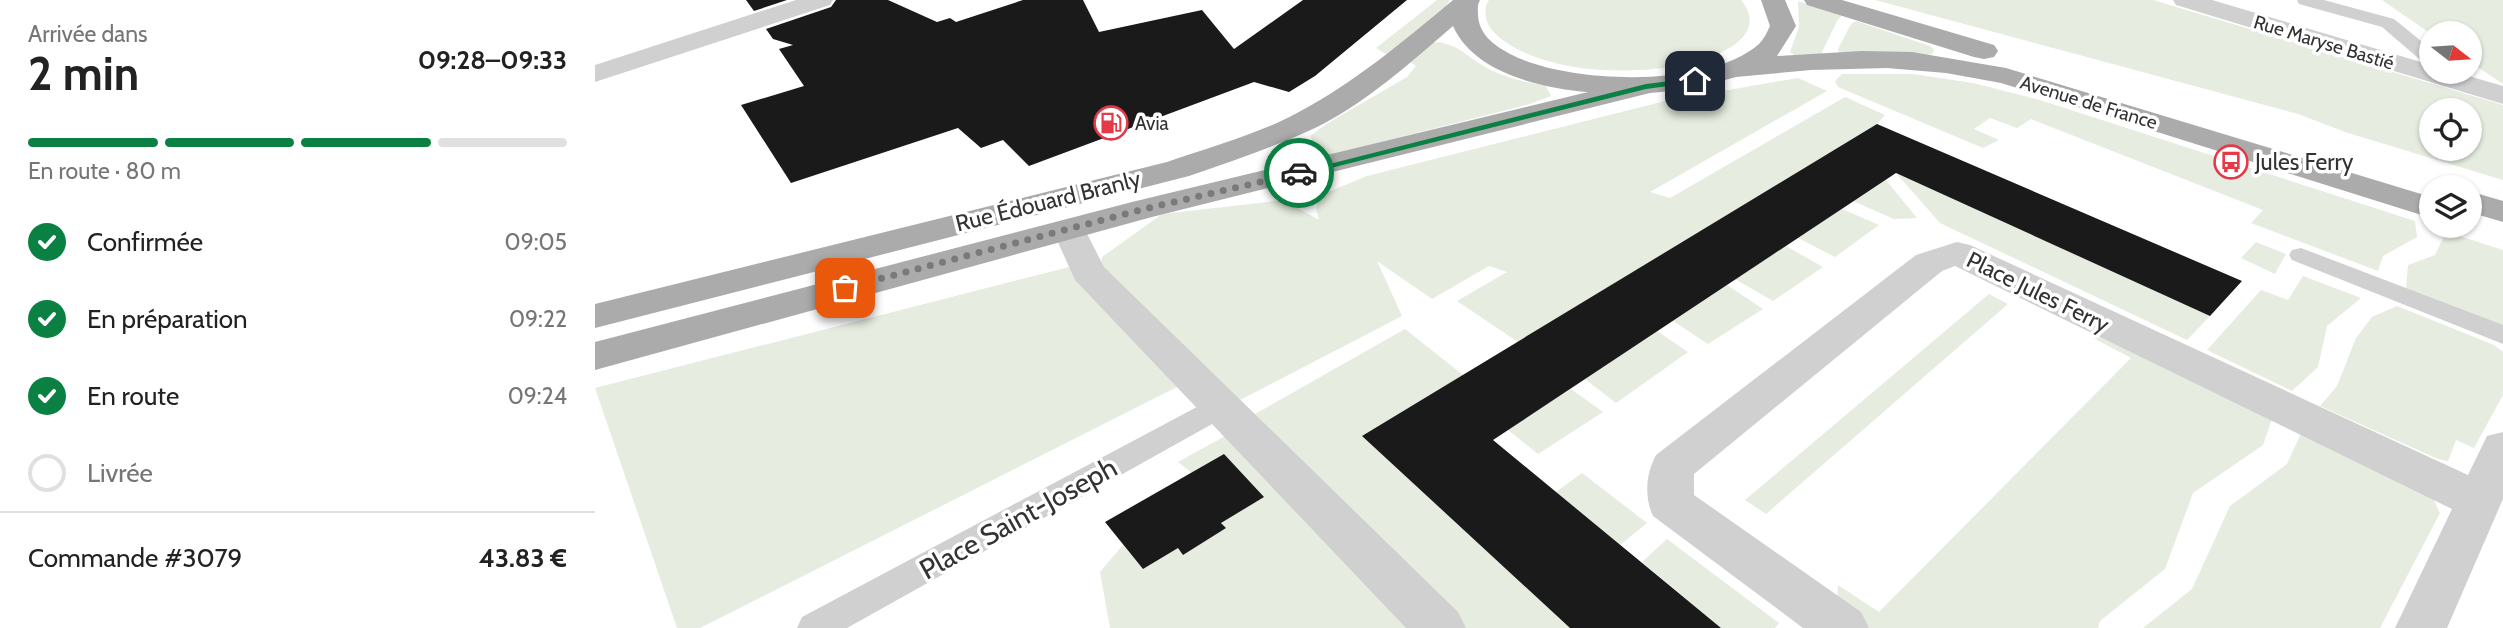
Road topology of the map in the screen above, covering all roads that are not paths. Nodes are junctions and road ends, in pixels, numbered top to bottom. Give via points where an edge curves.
1 (821, 0) edge
2 (1773, 0) edge
3 (1816, 0) edge
4 (2185, 0) edge
5 (2305, 0) edge
6 (1467, 2) edge
7 (2419, 50) edge
8 (2419, 68) edge
9 (1737, 69) junction
10 (595, 74) edge
11 (2471, 84) edge
12 (1646, 86) junction
13 (2503, 95) edge
14 (2419, 184) edge
15 (2419, 204) edge
16 (2482, 205) edge
17 (2503, 212) edge
18 (2482, 224) edge
19 (1069, 229) junction
20 (2503, 231) edge
21 (2301, 255) dead end
22 (595, 316) edge
23 (2503, 335) edge
24 (595, 356) edge
25 (1220, 407) junction
26 (2503, 448) edge
27 (2479, 501) junction
28 (815, 628) edge
29 (1440, 628) edge
30 (1843, 628) edge
31 (2421, 628) edge

1 - 10 street
2 - 9 main road via 1783,26 1770,49
3 - 14 main road, Avenue de France
4 - 8 street, Rue Maryse Bastié
5 - 7 lane via 2388,23
6 - 12 main road via 1466,28 1487,51 1528,71 1584,83
6 - 22 main road, Rue Édouard Branly via 1353,92 1307,120 1254,142 1178,169
9 - 12 main road via 1695,81
9 - 15 main road, Avenue de France via 1885,59 2006,76
11 - 13 street, Rue Maryse Bastié
12 - 19 main road, Rue Édouard Branly
16 - 17 main road
18 - 20 main road
19 - 24 main road, Rue Édouard Branly
19 - 25 street via 1089,272
21 - 23 lane
25 - 28 lane, Place Saint-Joseph
25 - 29 street
26 - 27 street
27 - 30 street, Place Jules Ferry via 1957,253 1929,262 1672,467 1670,503
27 - 31 street

